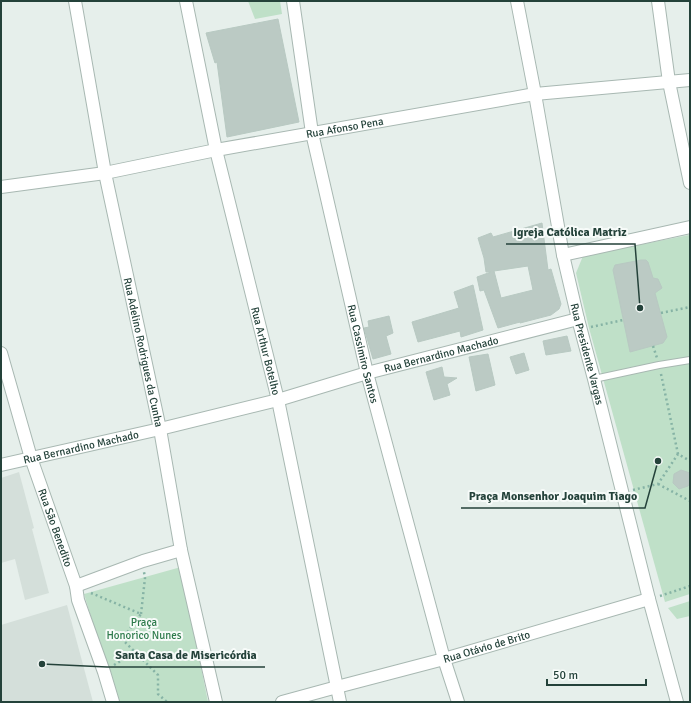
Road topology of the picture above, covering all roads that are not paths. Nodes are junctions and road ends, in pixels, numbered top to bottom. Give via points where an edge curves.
1 (75, 1) edge
2 (186, 1) edge
3 (293, 1) edge
4 (516, 1) edge
5 (658, 1) edge
6 (690, 80) edge
7 (669, 82) junction
8 (535, 94) junction
9 (312, 133) junction
10 (216, 150) junction
11 (106, 172) junction
12 (690, 182) edge
13 (1, 187) edge
14 (690, 226) edge
15 (563, 255) junction
16 (580, 324) junction
17 (1, 353) edge
18 (690, 360) edge
19 (367, 373) junction
20 (594, 380) junction
21 (278, 400) junction
22 (160, 429) junction
23 (31, 458) junction
24 (1, 465) edge
25 (181, 550) junction
26 (76, 586) junction
27 (649, 599) junction
28 (444, 659) junction
29 (337, 687) junction
30 (113, 702) edge
31 (216, 702) edge
32 (282, 702) edge
33 (340, 702) edge
34 (458, 702) edge
35 (677, 702) edge

1 - 11 street, Rua Adelino Rodrigues da Cunha
2 - 10 street, Rua Arthur Botelho
3 - 9 street, Rua Cassimiro Santos
4 - 8 street, Rua Presidente Vargas
5 - 7 street
6 - 7 street, Rua Afonso Pena
7 - 8 street, Rua Afonso Pena
7 - 12 street
8 - 9 street, Rua Afonso Pena
8 - 15 street, Rua Presidente Vargas
9 - 10 street, Rua Afonso Pena
9 - 19 street, Rua Cassimiro Santos
10 - 11 street, Rua Afonso Pena
10 - 21 street, Rua Arthur Botelho
11 - 13 street, Rua Afonso Pena
11 - 22 street, Rua Adelino Rodrigues da Cunha
14 - 15 street
15 - 16 street, Rua Presidente Vargas
16 - 19 street, Rua Bernardino Machado
16 - 20 street, Rua Presidente Vargas
17 - 23 street, Rua São Benedito
18 - 20 lane
19 - 21 street, Rua Bernardino Machado
19 - 28 street, Rua Cassimiro Santos
20 - 27 street, Rua Presidente Vargas
21 - 22 street, Rua Bernardino Machado
21 - 29 street, Rua Arthur Botelho
22 - 23 street, Rua Bernardino Machado
22 - 25 street, Rua Adelino Rodrigues da Cunha
23 - 24 street, Rua Bernardino Machado
23 - 26 street, Rua São Benedito
25 - 26 street
25 - 31 street, Rua Adelino Rodrigues da Cunha
26 - 30 street, Rua São Benedito via 78,600
27 - 28 street, Rua Otávio de Brito
27 - 35 street, Rua Presidente Vargas
28 - 29 street, Rua Otávio de Brito
28 - 34 street, Rua Cassimiro Santos
29 - 32 street, Rua Otávio de Brito
29 - 33 street, Rua Arthur Botelho

